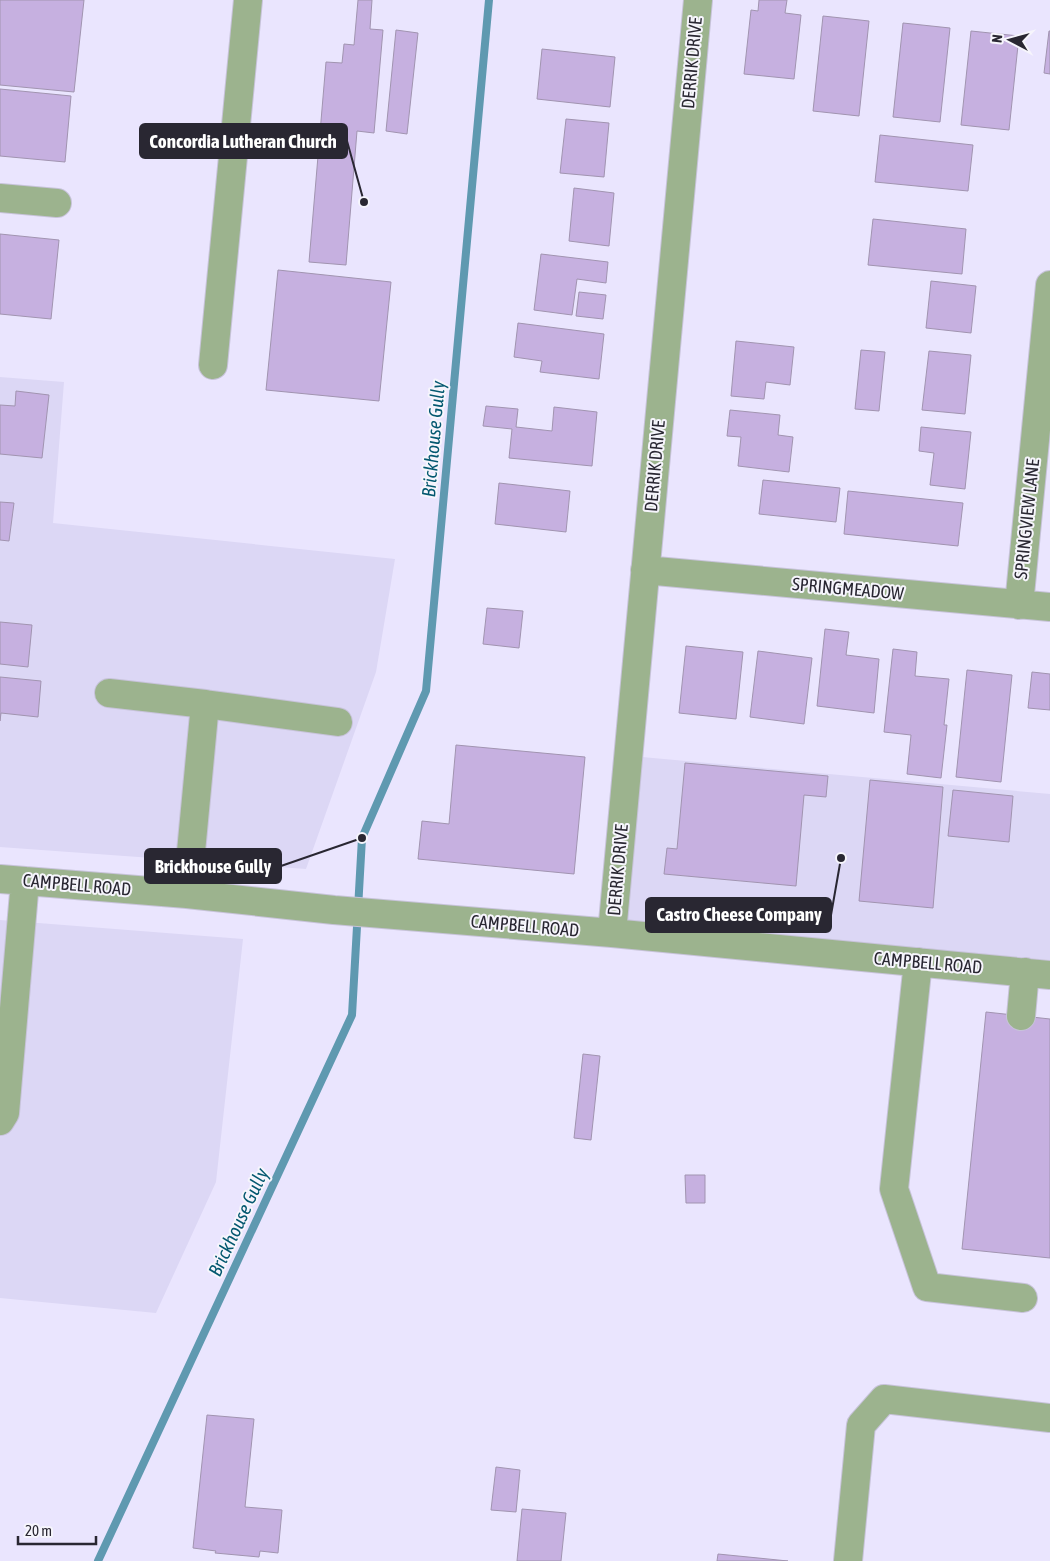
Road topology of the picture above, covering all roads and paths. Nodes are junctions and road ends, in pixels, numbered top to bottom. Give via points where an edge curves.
1 (248, 0) edge
2 (698, 0) edge
3 (0, 198) edge
4 (57, 203) dead end
5 (1050, 285) edge
6 (213, 365) dead end
7 (645, 570) junction
8 (1019, 605) junction
9 (1050, 607) edge
10 (109, 692) dead end
11 (205, 704) junction
12 (338, 722) dead end
13 (12, 880) edge
14 (186, 894) junction
15 (612, 933) junction
16 (918, 962) junction
17 (1038, 974) edge
18 (1021, 1016) dead end
19 (0, 1121) edge
20 (1023, 1298) dead end
21 (1050, 1418) edge
22 (848, 1561) edge

1 - 6 street
2 - 7 street, DERRIK DRIVE
3 - 4 street
5 - 8 street, SPRINGVIEW LANE
7 - 8 street, SPRINGMEADOW
7 - 15 street, DERRIK DRIVE
8 - 9 street, SPRINGMEADOW
10 - 11 street
11 - 12 street
11 - 14 street
13 - 14 street, CAMPBELL ROAD
13 - 19 street via 4,1113
14 - 15 street, CAMPBELL ROAD
15 - 16 street, CAMPBELL ROAD
16 - 17 street, CAMPBELL ROAD
16 - 20 street via 894,1189 926,1287
17 - 18 street
21 - 22 street via 884,1399 861,1425

